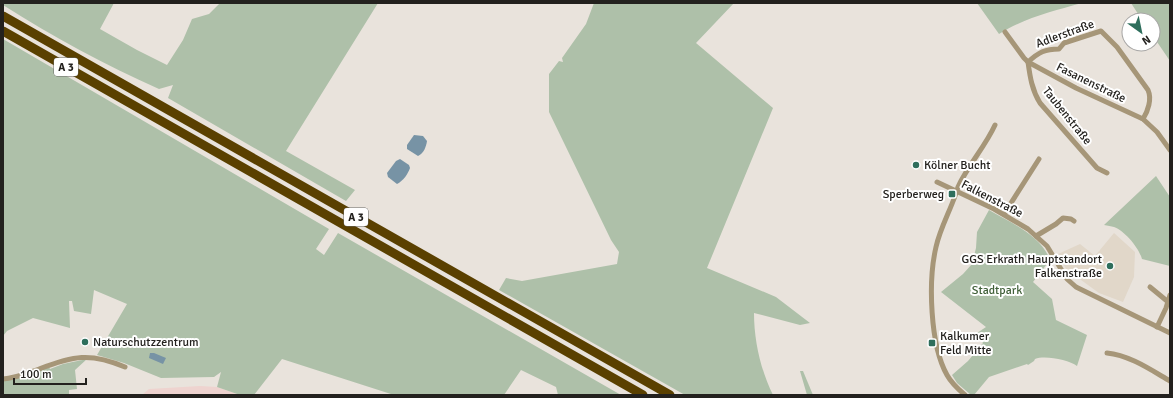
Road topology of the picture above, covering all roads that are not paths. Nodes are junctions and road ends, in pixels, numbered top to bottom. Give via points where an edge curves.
1 (3, 16) edge
2 (3, 31) edge
3 (1005, 32) dead end
4 (1028, 62) junction
5 (1143, 119) junction
6 (995, 125) dead end
7 (1170, 150) edge
8 (1038, 159) dead end
9 (1108, 173) dead end
10 (937, 182) dead end
11 (957, 192) junction
12 (1004, 214) junction
13 (1074, 221) dead end
14 (1036, 236) junction
15 (1150, 287) dead end
16 (1170, 295) edge
17 (1167, 301) junction
18 (1157, 327) junction
19 (1170, 333) edge
20 (1107, 353) dead end
21 (125, 367) dead end
22 (3, 378) edge
23 (1170, 381) edge
24 (643, 395) edge
25 (670, 395) edge
26 (966, 395) edge

1 - 25 highway, A 3
2 - 24 highway, A 3
3 - 4 street, Fasanenstraße
4 - 5 street, Fasanenstraße
4 - 5 street, Adlerstraße via 1049,49 1060,49 1064,43 1101,31 1117,47 1148,90 1150,100
4 - 9 street, Taubenstraße via 1031,83 1040,103 1097,168
5 - 7 street, Fasanenstraße via 1157,132
6 - 11 street
8 - 12 street
10 - 11 street, Falkenstraße
11 - 12 street, Falkenstraße
11 - 26 street via 936,247 932,278 932,310 941,362 955,388
12 - 14 street, Falkenstraße
13 - 14 street via 1063,218
14 - 18 street, Falkenstraße via 1047,246 1067,279 1076,287
15 - 17 street
16 - 17 street
17 - 18 street
18 - 19 street, Falkenstraße
20 - 23 street via 1117,354
21 - 22 street via 112,361 88,356 63,360 18,376

